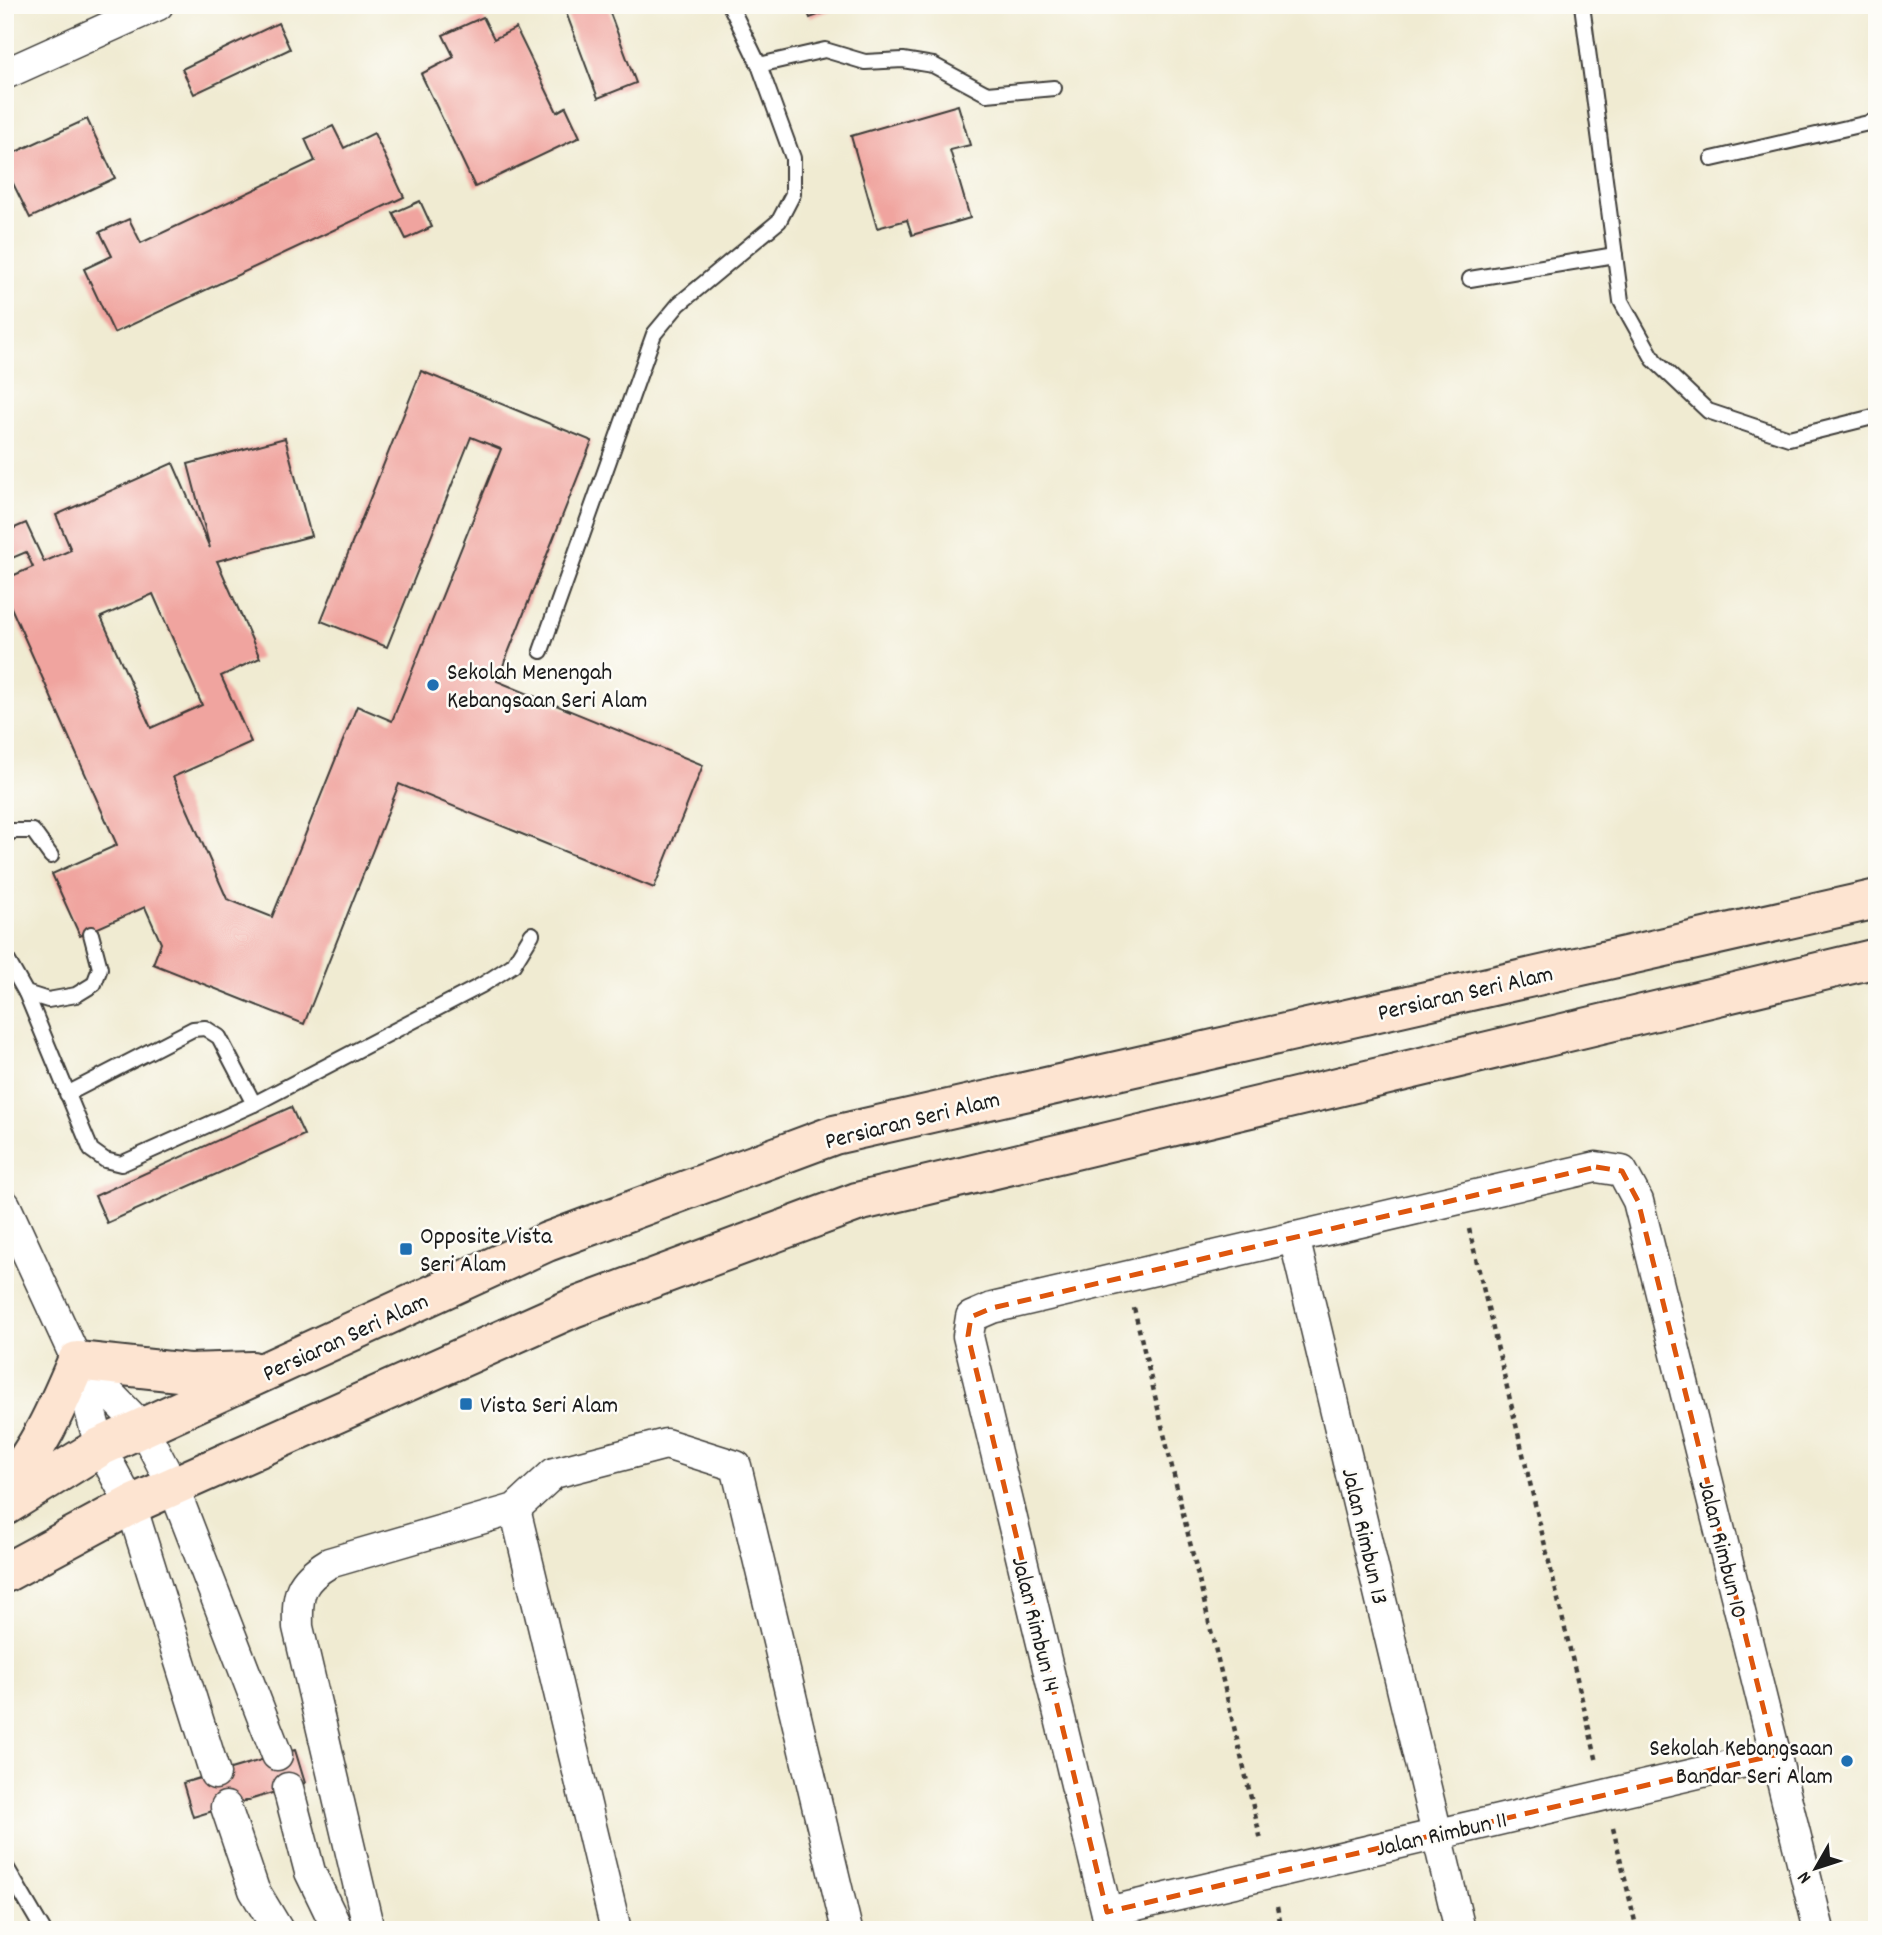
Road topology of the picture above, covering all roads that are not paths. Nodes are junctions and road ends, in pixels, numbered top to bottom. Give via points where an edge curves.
1 (158, 5) edge
2 (730, 5) edge
3 (1582, 5) edge
4 (759, 65) junction
5 (5, 74) edge
6 (1054, 88) dead end
7 (1877, 121) edge
8 (1712, 159) dead end
9 (1615, 255) junction
10 (1470, 279) dead end
11 (1877, 416) edge
12 (541, 651) dead end
13 (5, 837) edge
14 (51, 856) dead end
15 (1877, 898) edge
16 (91, 934) dead end
17 (533, 934) dead end
18 (5, 956) edge
19 (1877, 958) edge
20 (26, 993) junction
21 (67, 1094) junction
22 (254, 1104) junction
23 (5, 1205) edge
24 (1294, 1237) junction
25 (77, 1361) junction
26 (271, 1370) junction
27 (143, 1428) junction
28 (100, 1447) junction
29 (173, 1486) junction
30 (5, 1489) edge
31 (131, 1505) junction
32 (5, 1506) edge
33 (515, 1508) junction
34 (5, 1573) edge
35 (277, 1755) dead end
36 (1775, 1755) junction
37 (215, 1774) dead end
38 (288, 1788) dead end
39 (226, 1807) dead end
40 (1437, 1834) junction
41 (5, 1865) edge
42 (1109, 1921) edge
43 (43, 1930) edge
44 (278, 1930) edge
45 (338, 1930) edge
46 (369, 1930) edge
47 (616, 1930) edge
48 (847, 1930) edge
49 (1460, 1930) edge
50 (1819, 1930) edge

1 - 5 street
2 - 4 lane
3 - 9 lane
4 - 6 lane via 825,50 865,62 903,60 933,65 987,94
4 - 12 lane via 793,159 793,194 779,221 679,304 654,334
7 - 8 lane
9 - 10 lane
9 - 11 lane via 1622,301 1654,360 1708,411 1789,438
13 - 14 lane via 12,831 33,831
15 - 26 main road, Persiaran Seri Alam via 834,1135 547,1242
16 - 20 lane via 100,968 94,984 76,995 48,1000
17 - 22 lane via 513,965 482,985
18 - 20 lane
19 - 29 main road via 857,1202 573,1308
20 - 21 lane
21 - 22 lane via 91,1150 121,1164
21 - 22 lane via 193,1029 205,1028 219,1037
23 - 25 street
24 - 36 street, Jalan Rimbun 10 via 1596,1167 1622,1171 1637,1201
24 - 40 street, Jalan Rimbun 13
24 - 42 street, Jalan Rimbun 14 via 992,1308 971,1317 968,1336
25 - 26 main road via 188,1373
25 - 27 street
25 - 28 street
25 - 30 main road via 49,1426
26 - 27 main road, Persiaran Seri Alam
27 - 28 main road, Persiaran Seri Alam
27 - 29 street
28 - 31 street
28 - 32 main road, Persiaran Seri Alam
29 - 31 main road
29 - 35 street
31 - 34 main road
31 - 37 street
33 - 46 street via 330,1563 312,1573 300,1590 298,1627
33 - 47 street
33 - 48 street via 555,1473 666,1444 736,1466
36 - 40 street, Jalan Rimbun 11
36 - 50 street, Jalan Rimbun 10
38 - 45 street via 310,1872
39 - 44 street via 254,1890
40 - 42 street, Jalan Rimbun 11 via 1269,1874
40 - 49 street, Jalan Rimbun 13
41 - 43 lane

